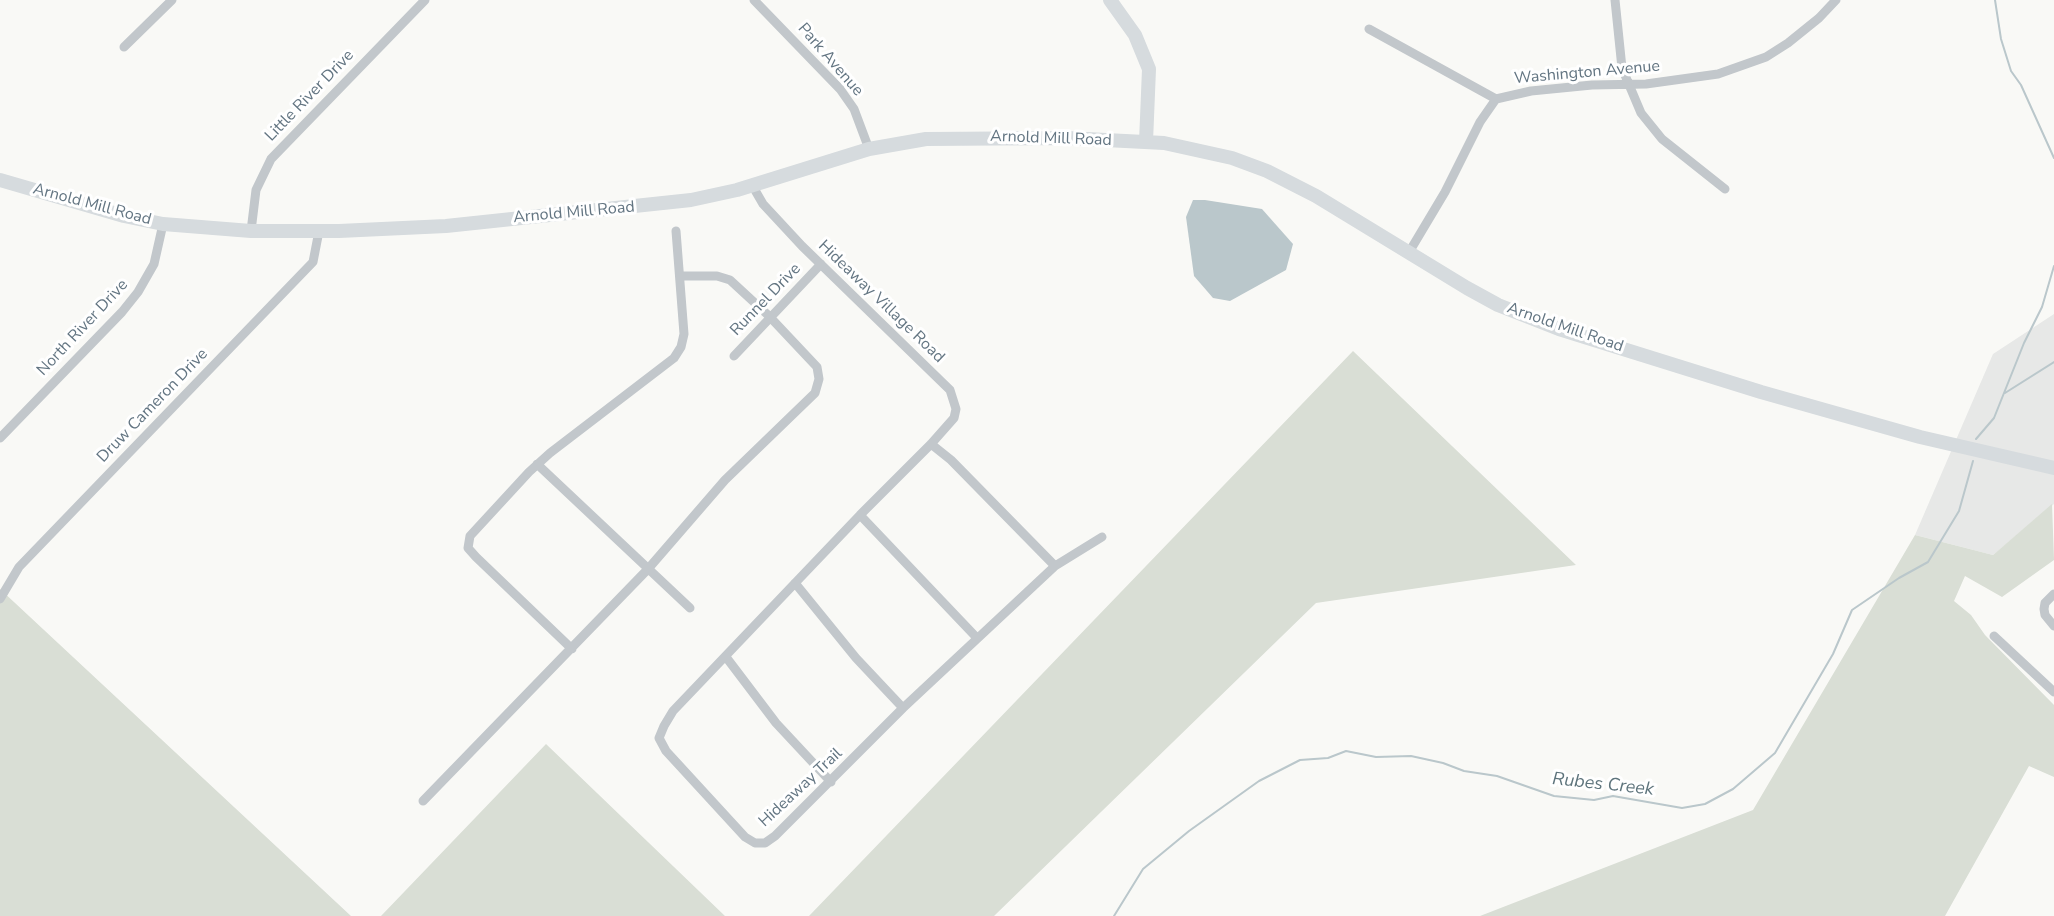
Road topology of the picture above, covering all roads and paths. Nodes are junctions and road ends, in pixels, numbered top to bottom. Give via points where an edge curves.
1 (172, 0) edge
2 (425, 0) edge
3 (754, 0) edge
4 (1110, 0) edge
5 (1615, 0) edge
6 (1836, 0) edge
7 (1369, 28) dead end
8 (124, 47) dead end
9 (1628, 84) junction
10 (1496, 99) junction
11 (1146, 142) junction
12 (869, 149) junction
13 (0, 180) edge
14 (752, 185) junction
15 (1725, 189) dead end
16 (163, 224) junction
17 (251, 231) junction
18 (319, 231) junction
19 (676, 231) dead end
20 (1408, 254) junction
21 (821, 264) junction
22 (681, 276) junction
23 (769, 316) junction
24 (734, 356) dead end
25 (0, 438) edge
26 (931, 444) junction
27 (537, 464) junction
28 (2054, 468) edge
29 (860, 514) junction
30 (1102, 537) dead end
31 (1055, 566) junction
32 (648, 568) junction
33 (795, 583) junction
34 (2054, 594) edge
35 (0, 599) edge
36 (690, 608) dead end
37 (2054, 626) edge
38 (1994, 636) dead end
39 (978, 638) junction
40 (572, 649) junction
41 (726, 657) junction
42 (2054, 692) edge
43 (903, 708) junction
44 (831, 782) junction
45 (423, 801) dead end

1 - 8 street
2 - 17 street, Little River Drive via 271,159 256,190
3 - 12 street, Park Avenue via 844,93
4 - 11 main road via 1135,35 1149,69
5 - 9 street via 1622,68
6 - 9 street, Washington Avenue via 1788,43 1744,66 1687,79
7 - 10 street
9 - 10 street, Washington Avenue via 1531,92
9 - 15 street via 1645,119 1662,139
10 - 20 street, Washington Avenue
11 - 12 main road, Arnold Mill Road via 966,136
11 - 20 main road, Arnold Mill Road via 1195,149 1267,171 1316,196
12 - 14 main road, Arnold Mill Road
13 - 16 main road, Arnold Mill Road
14 - 18 main road, Arnold Mill Road via 692,200 618,210 446,226
14 - 21 street, Hideaway Village Road via 763,204
16 - 17 main road, Arnold Mill Road
16 - 25 street, North River Drive via 154,264 138,292
17 - 18 main road, Arnold Mill Road
18 - 35 street, Druw Cameron Drive via 313,262 19,567
19 - 22 street
20 - 28 main road, Arnold Mill Road via 1498,305 1559,329 1920,437
21 - 23 street, Runnel Drive
21 - 26 street, Hideaway Village Road via 950,390 956,409 954,418
22 - 23 street via 730,280
22 - 27 street via 684,334 674,358
23 - 24 street, Runnel Drive
23 - 32 street via 817,367 815,393 724,480
26 - 29 street, Hideaway Trail
26 - 31 street
27 - 32 street
27 - 40 street via 470,536 468,548
29 - 33 street, Hideaway Trail
29 - 39 street
30 - 31 street, Hideaway Trail
31 - 39 street, Hideaway Trail
32 - 36 street
32 - 40 street
33 - 41 street, Hideaway Trail
33 - 43 street
34 - 37 street via 2044,609
38 - 42 street
39 - 43 street, Hideaway Trail
40 - 45 street
41 - 44 street via 776,723
41 - 44 street, Hideaway Trail via 673,711 664,726 659,738 672,758 715,807 755,843 765,843 775,836
43 - 44 street, Hideaway Trail

